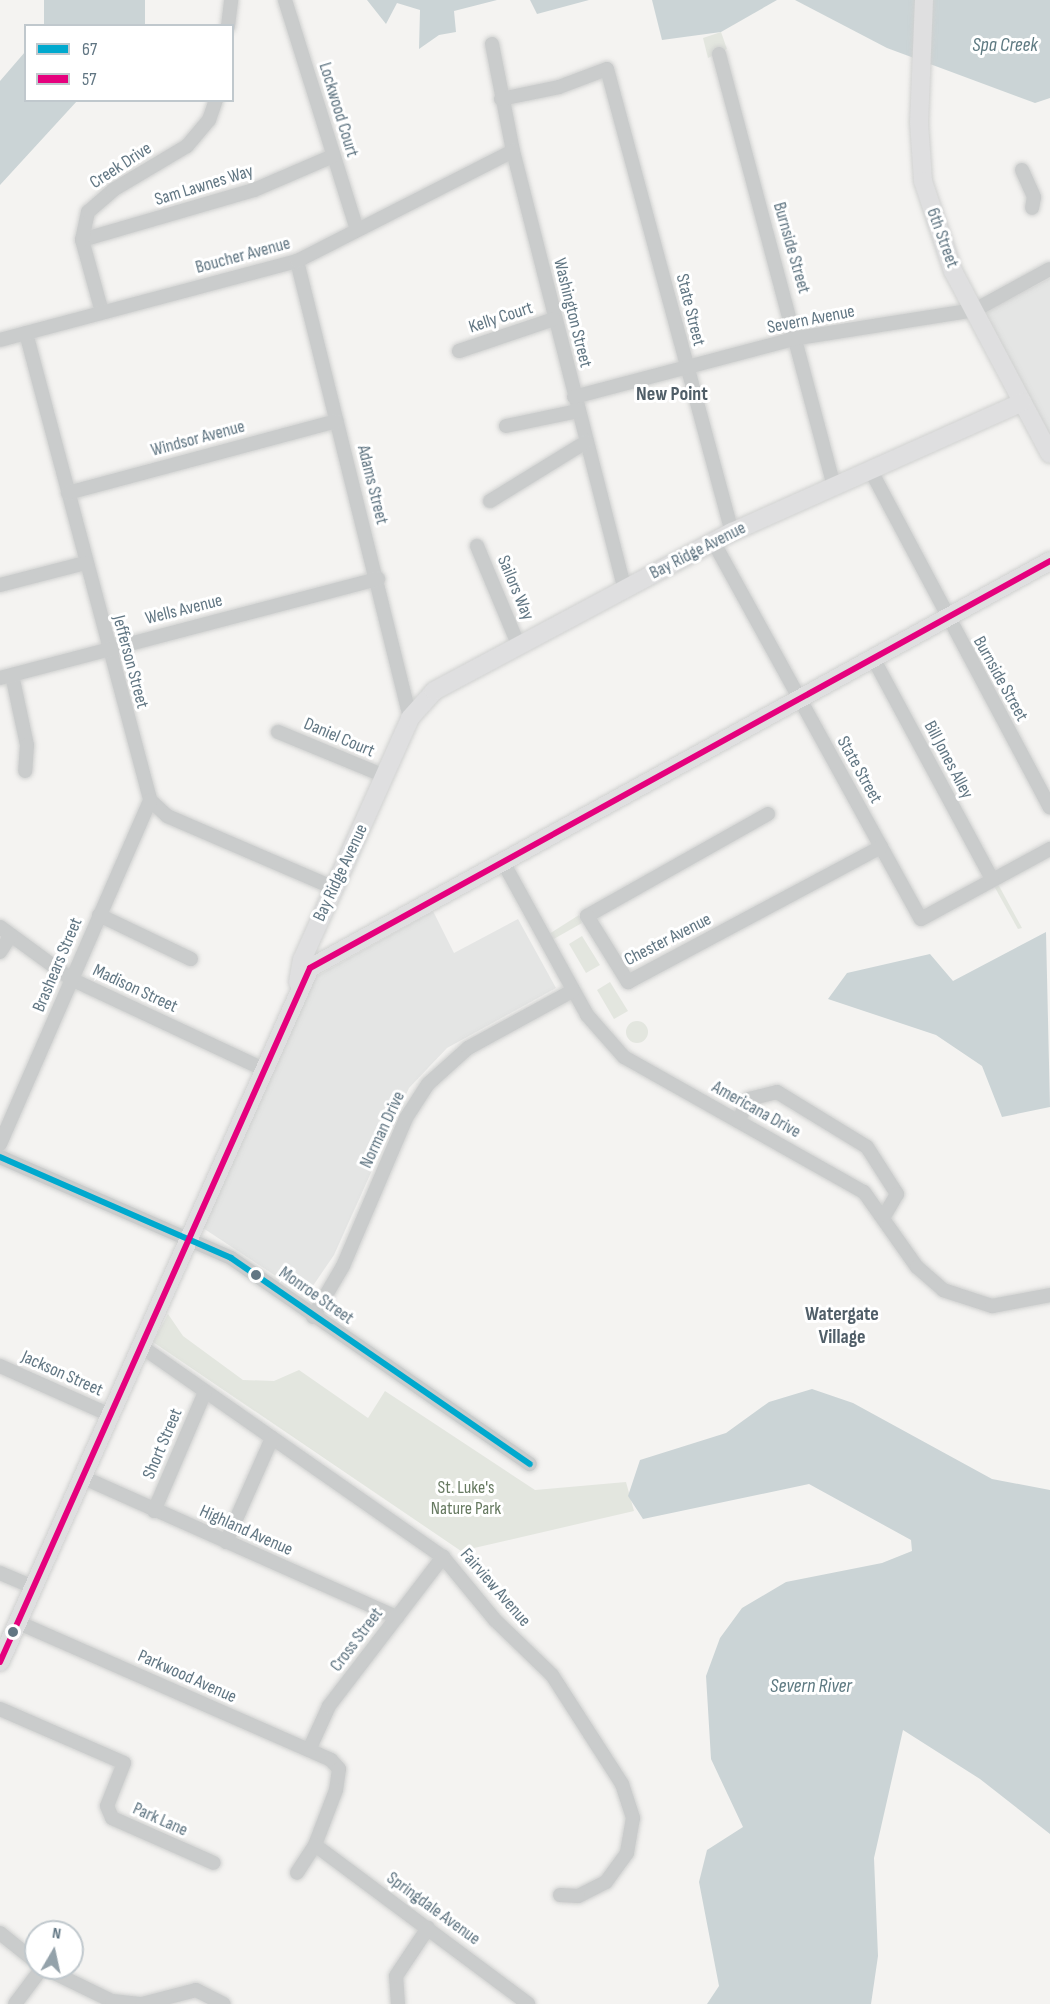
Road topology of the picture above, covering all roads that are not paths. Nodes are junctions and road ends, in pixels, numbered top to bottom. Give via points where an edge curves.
1 (231, 0) edge
2 (285, 0) edge
3 (924, 0) edge
4 (228, 24) edge
5 (492, 45) dead end
6 (719, 54) dead end
7 (501, 99) junction
8 (215, 102) edge
9 (513, 150) junction
10 (333, 156) junction
11 (1022, 170) dead end
12 (1032, 208) dead end
13 (357, 230) junction
14 (82, 240) junction
15 (297, 261) junction
16 (1050, 269) edge
17 (975, 310) junction
18 (102, 312) junction
19 (554, 319) junction
20 (26, 333) junction
21 (798, 338) junction
22 (0, 340) edge
23 (459, 351) dead end
24 (686, 369) junction
25 (1023, 402) junction
26 (576, 404) junction
27 (337, 421) junction
28 (506, 426) dead end
29 (586, 442) junction
30 (1050, 454) edge
31 (871, 471) junction
32 (834, 487) junction
33 (68, 493) junction
34 (490, 501) dead end
35 (732, 532) junction
36 (714, 543) junction
37 (477, 546) dead end
38 (1050, 561) edge
39 (85, 563) junction
40 (378, 579) junction
41 (0, 585) edge
42 (625, 588) junction
43 (947, 619) junction
44 (518, 644) junction
45 (108, 648) junction
46 (873, 658) junction
47 (6, 676) edge
48 (402, 683) junction
49 (428, 699) junction
50 (800, 699) junction
51 (410, 718) junction
52 (278, 732) dead end
53 (25, 771) dead end
54 (385, 776) junction
55 (150, 800) junction
56 (1050, 807) edge
57 (768, 813) dead end
58 (881, 847) junction
59 (1050, 849) edge
60 (503, 862) junction
61 (992, 879) junction
62 (334, 888) junction
63 (322, 913) junction
64 (99, 915) junction
65 (6, 931) edge
66 (0, 952) edge
67 (191, 959) dead end
68 (323, 959) junction
69 (71, 979) junction
70 (298, 989) junction
71 (572, 991) junction
72 (263, 1069) junction
73 (738, 1121) junction
74 (0, 1144) edge
75 (0, 1157) edge
76 (885, 1215) junction
77 (188, 1240) junction
78 (1050, 1295) edge
79 (313, 1317) junction
80 (142, 1347) junction
81 (0, 1365) edge
82 (205, 1392) junction
83 (110, 1415) junction
84 (272, 1438) junction
85 (530, 1464) dead end
86 (82, 1477) junction
87 (154, 1511) junction
88 (226, 1542) junction
89 (443, 1557) junction
90 (0, 1573) edge
91 (33, 1587) junction
92 (397, 1617) junction
93 (17, 1622) junction
94 (0, 1662) edge
95 (0, 1709) edge
96 (309, 1750) junction
97 (315, 1845) junction
98 (214, 1863) dead end
99 (297, 1873) dead end
100 (560, 1895) dead end
101 (428, 1928) junction
102 (0, 1933) edge
103 (24, 1952) edge
104 (34, 1980) edge
105 (68, 1980) edge
106 (15, 2004) edge
107 (224, 2004) edge
108 (398, 2004) edge
109 (528, 2004) edge

1 - 4 street
2 - 10 street, Lockwood Court
3 - 17 main road, 6th Street via 919,106 923,181 953,271
5 - 7 street, Washington Street
6 - 21 street, Burnside Street
7 - 9 street, Washington Street
7 - 24 street, State Street via 559,87 607,69
8 - 14 street, Creek Drive via 209,120 187,146 113,190 88,212
9 - 13 street, Boucher Avenue
9 - 19 street, Washington Street
10 - 13 street, Lockwood Court
10 - 14 street, Sam Lawnes Way via 254,190
11 - 12 street via 1034,197
13 - 15 street, Boucher Avenue
14 - 18 street, Creek Drive
15 - 18 street, Boucher Avenue
15 - 27 street, Adams Street
16 - 17 street, Severn Avenue
17 - 21 street, Severn Avenue
17 - 25 main road, 6th Street
18 - 20 street, Boucher Avenue
19 - 23 street, Kelly Court
19 - 26 street, Washington Street
20 - 22 street, Boucher Avenue
20 - 33 street, Jefferson Street
21 - 24 street, Severn Avenue
21 - 32 street, Burnside Street
24 - 26 street, Severn Avenue
24 - 35 street, State Street
25 - 30 main road, 6th Street
25 - 31 main road, Bay Ridge Avenue
26 - 28 street, Severn Avenue
26 - 29 street, Washington Street
27 - 33 street, Windsor Avenue
27 - 40 street, Adams Street
29 - 34 street
29 - 42 street, Washington Street
31 - 32 main road, Bay Ridge Avenue
31 - 43 street, Burnside Street
32 - 35 main road, Bay Ridge Avenue
33 - 39 street, Jefferson Street
35 - 36 main road, Bay Ridge Avenue
36 - 42 main road, Bay Ridge Avenue
36 - 50 street, State Street
37 - 44 street, Sailors Way
38 - 43 main road
39 - 41 street
39 - 45 street, Jefferson Street
40 - 45 street, Wells Avenue
40 - 48 street, Adams Street
42 - 44 main road, Bay Ridge Avenue
43 - 46 main road
43 - 56 street, Burnside Street
44 - 49 main road, Bay Ridge Avenue
45 - 47 street, Wells Avenue
45 - 55 street, Jefferson Street
46 - 50 main road
46 - 61 street, Bill Jones Alley
47 - 53 street via 27,745
48 - 49 street via 415,698
48 - 51 street, Adams Street
49 - 51 main road, Bay Ridge Avenue
50 - 58 street, State Street
50 - 60 main road
51 - 54 main road, Bay Ridge Avenue
52 - 54 street, Daniel Court
54 - 62 main road, Bay Ridge Avenue
55 - 62 street via 167,816
55 - 64 street, Brashears Street
57 - 58 street, Chester Avenue via 587,916 628,982
58 - 61 street, State Street via 921,919
59 - 61 street
60 - 68 main road
60 - 71 street, Americana Drive
62 - 63 main road, Bay Ridge Avenue
63 - 68 main road via 318,943
63 - 70 main road, Bay Ridge Avenue via 302,961
64 - 67 street
64 - 69 street, Brashears Street
65 - 66 street
65 - 69 street, Madison Street
68 - 70 main road
69 - 72 street, Madison Street
69 - 74 street, Brashears Street
70 - 72 main road, Bay Ridge Avenue
71 - 73 street, Americana Drive via 597,1030 624,1057
71 - 79 street, Norman Drive via 468,1048 428,1084 406,1118 343,1266
72 - 77 main road, Bay Ridge Avenue
73 - 76 street, Americana Drive via 864,1192
73 - 76 street via 749,1099 777,1092 867,1148 897,1194
75 - 77 street, Monroe Street
76 - 78 street, Americana Drive via 917,1267 959,1299 1012,1306
77 - 79 street, Monroe Street via 231,1258
77 - 80 main road, Bay Ridge Avenue
79 - 85 street, Monroe Street
80 - 82 street, Fairview Avenue
80 - 83 main road, Bay Ridge Avenue
81 - 83 street, Jackson Street
82 - 84 street, Fairview Avenue
82 - 87 street, Short Street
83 - 86 main road, Bay Ridge Avenue
84 - 88 street
84 - 89 street, Fairview Avenue
86 - 87 street, Highland Avenue
86 - 91 main road, Bay Ridge Avenue
87 - 88 street, Highland Avenue
88 - 92 street, Highland Avenue
89 - 92 street, Cross Street
89 - 100 street, Fairview Avenue via 495,1620 552,1675 622,1784 633,1818 627,1853 606,1882 578,1896
90 - 91 street
91 - 93 main road, Bay Ridge Avenue
92 - 96 street, Cross Street via 329,1706
93 - 94 main road, Bay Ridge Avenue
93 - 96 street, Parkwood Avenue
95 - 98 street, Park Lane via 124,1763 107,1806 112,1818
96 - 97 street, Parkwood Avenue via 339,1769
97 - 99 street
97 - 101 street, Springdale Avenue
101 - 108 street via 396,1976
101 - 109 street, Springdale Avenue
102 - 103 street
104 - 106 street
105 - 107 street via 112,2001 142,2004 196,1990

